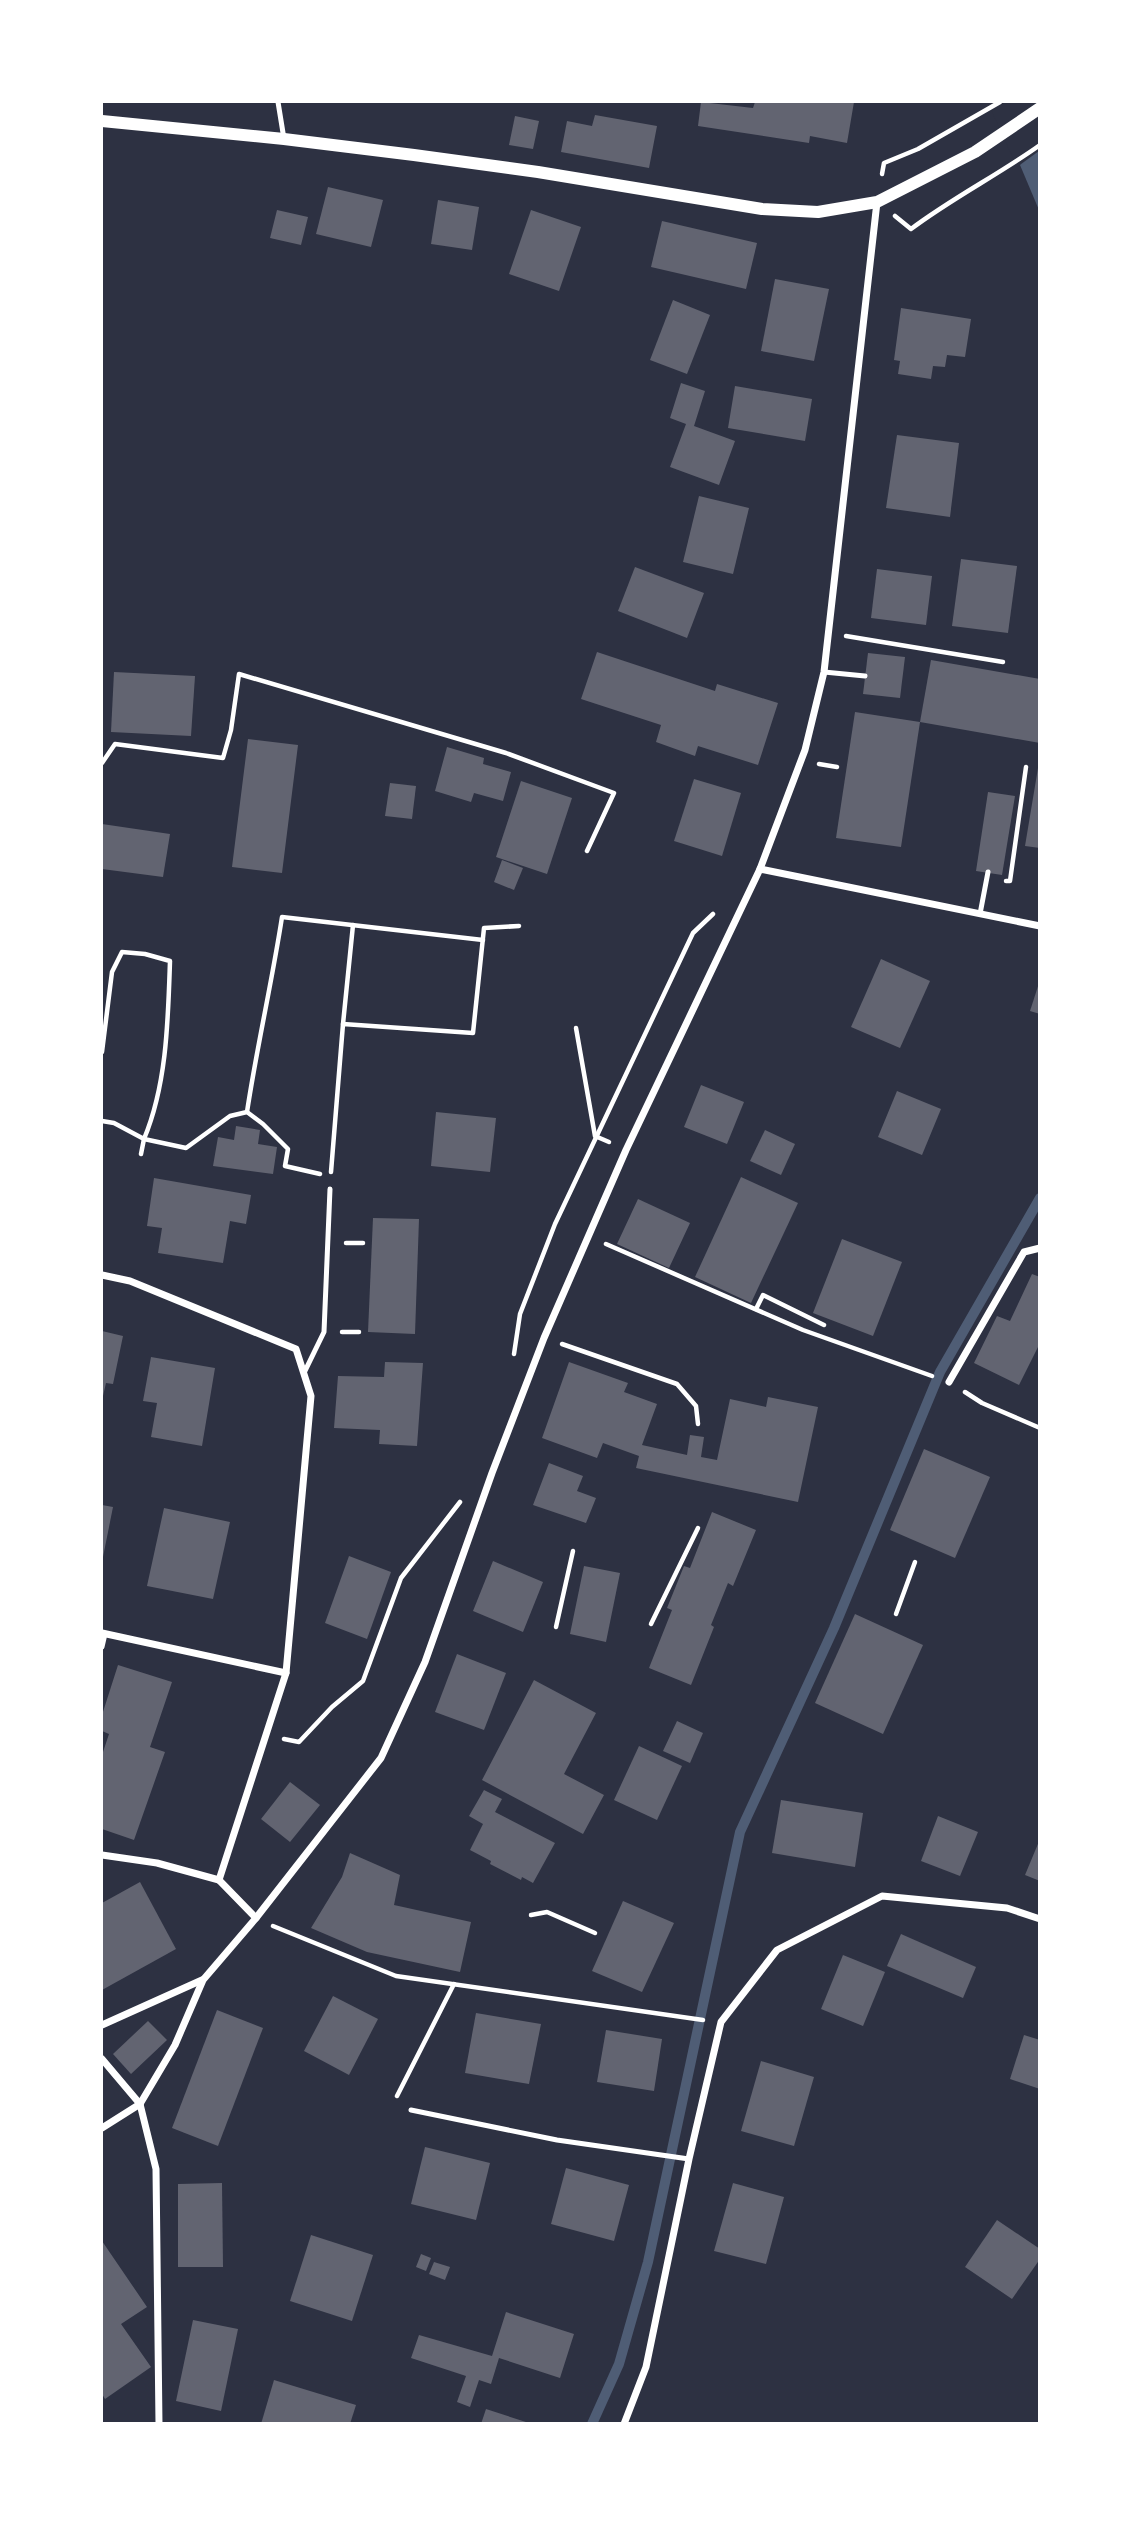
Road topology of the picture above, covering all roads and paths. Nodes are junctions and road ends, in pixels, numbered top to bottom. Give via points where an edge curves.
1 (278, 102) edge
2 (1000, 102) edge
3 (1040, 108) edge
4 (102, 121) edge
5 (960, 126) dead end
6 (284, 139) junction
7 (1040, 145) edge
8 (877, 202) junction
9 (828, 633) junction
10 (1003, 662) dead end
11 (824, 672) junction
12 (865, 676) dead end
13 (102, 763) edge
14 (1026, 768) dead end
15 (587, 851) dead end
16 (760, 870) junction
17 (988, 872) dead end
18 (986, 880) junction
19 (713, 914) dead end
20 (980, 914) junction
21 (353, 925) junction
22 (519, 926) dead end
23 (1040, 926) edge
24 (484, 940) junction
25 (343, 1024) junction
26 (576, 1028) dead end
27 (102, 1052) edge
28 (247, 1112) junction
29 (102, 1121) edge
30 (595, 1136) junction
31 (144, 1139) junction
32 (141, 1154) dead end
33 (330, 1189) dead end
34 (589, 1236) junction
35 (1040, 1248) edge
36 (102, 1275) edge
37 (756, 1309) junction
38 (824, 1325) dead end
39 (544, 1338) junction
40 (513, 1357) dead end
41 (908, 1367) dead end
42 (304, 1373) junction
43 (949, 1382) joint
44 (698, 1424) dead end
45 (1040, 1428) edge
46 (484, 1497) junction
47 (698, 1528) dead end
48 (573, 1551) dead end
49 (915, 1562) dead end
50 (896, 1614) dead end
51 (651, 1624) dead end
52 (556, 1627) dead end
53 (103, 1633) edge
54 (102, 1647) edge
55 (286, 1673) junction
56 (266, 1735) junction
57 (102, 1855) edge
58 (219, 1880) junction
59 (531, 1914) dead end
60 (256, 1918) junction
61 (1040, 1919) edge
62 (595, 1933) dead end
63 (202, 1980) junction
64 (454, 1984) junction
65 (721, 2022) junction
66 (102, 2025) edge
67 (102, 2059) edge
68 (140, 2104) junction
69 (411, 2110) joint
70 (102, 2128) edge
71 (689, 2159) junction
72 (159, 2424) edge
73 (624, 2424) edge

1 - 6 lane
2 - 5 path
3 - 8 street via 975,152
4 - 6 street
6 - 8 street via 538,172 762,209 818,212
7 - 8 path via 911,229
8 - 9 street
9 - 10 path
9 - 11 street
11 - 12 lane
11 - 16 street via 806,750
13 - 15 path via 115,744 223,758 239,674 506,754 614,793
14 - 18 path via 1010,881
16 - 20 street
16 - 34 street
17 - 18 lane
18 - 20 lane
19 - 30 path via 693,933
20 - 23 street
21 - 24 path
21 - 25 path
21 - 28 path via 282,917
22 - 24 path via 484,928
24 - 25 path via 473,1033
25 - 28 path via 331,1176 285,1166 288,1149
26 - 30 path
27 - 31 path via 112,972 122,951 170,961 160,1080
28 - 31 path via 230,1116 187,1148
29 - 31 path
30 - 40 path via 520,1314
31 - 32 path
33 - 42 lane via 324,1332
34 - 37 path
34 - 39 street
35 - 43 street via 1024,1252
36 - 42 street via 130,1281 296,1349
37 - 38 path via 763,1295
37 - 41 path
39 - 44 path via 677,1384 696,1406
39 - 46 street
42 - 55 street via 311,1396
43 - 45 path via 982,1404
46 - 56 path via 459,1502 401,1578 363,1681 299,1742
46 - 60 street via 425,1662 381,1758
47 - 51 path
48 - 52 path
49 - 50 path
53 - 54 lane
53 - 55 street
55 - 56 street
56 - 58 street
57 - 58 street via 157,1863
58 - 60 street
59 - 62 path via 547,1912
60 - 63 street
60 - 64 path via 396,1976
61 - 65 street via 1007,1908 882,1896 777,1950
63 - 66 street
63 - 68 street via 175,2045
64 - 65 path
64 - 69 path via 393,2105
65 - 71 street
67 - 68 street
68 - 70 street
68 - 72 street via 156,2169
69 - 71 lane via 557,2140
71 - 73 street via 646,2367

